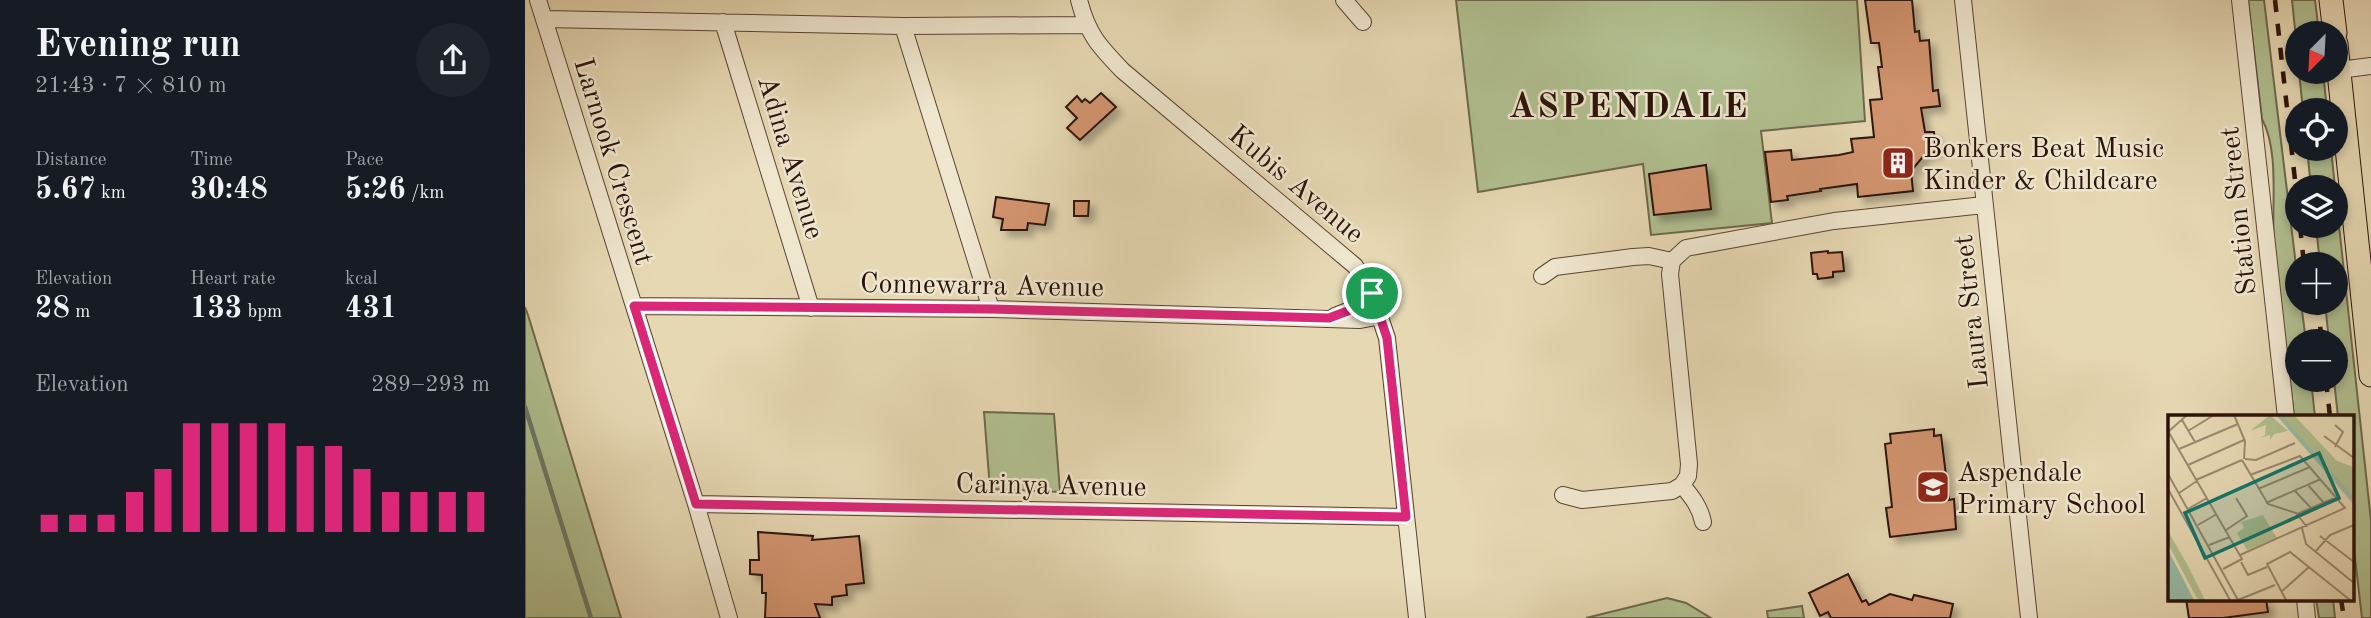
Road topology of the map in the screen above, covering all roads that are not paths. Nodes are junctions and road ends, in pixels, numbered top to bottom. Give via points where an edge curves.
1 (538, 0) edge
2 (1079, 0) edge
3 (1345, 0) edge
4 (1963, 0) edge
5 (2240, 0) edge
6 (2331, 0) edge
7 (544, 19) junction
8 (2334, 21) edge
9 (723, 22) junction
10 (1363, 22) dead end
11 (1086, 25) junction
12 (903, 26) junction
13 (2371, 66) edge
14 (2349, 69) edge
15 (2341, 84) edge
16 (1984, 205) junction
17 (2365, 254) edge
18 (1672, 261) junction
19 (1542, 276) dead end
20 (1372, 293) junction
21 (634, 306) junction
22 (811, 308) junction
23 (991, 309) junction
24 (1381, 316) junction
25 (1329, 318) junction
26 (2371, 375) edge
27 (2286, 415) edge
28 (1682, 485) junction
29 (1563, 495) dead end
30 (696, 504) junction
31 (1406, 517) junction
32 (1703, 522) dead end
33 (2305, 600) edge
34 (730, 618) edge
35 (1417, 618) edge
36 (2029, 618) edge
37 (2307, 618) edge

1 - 7 street, Larnook Crescent
2 - 11 street, Kubis Avenue
3 - 10 street
4 - 16 street, Laura Street
5 - 27 street, Station Street
6 - 8 highway
7 - 9 street
7 - 21 street, Larnook Crescent
9 - 12 street
9 - 22 street, Adina Avenue
11 - 12 street
11 - 20 street, Kubis Avenue via 1123,71 1355,266
12 - 23 street
13 - 14 street
15 - 17 highway
16 - 18 street via 1834,220 1686,248
16 - 36 street, Laura Street
17 - 26 highway
18 - 19 street via 1633,257 1555,267
18 - 28 street via 1689,464
20 - 24 street, Kubis Avenue
20 - 25 street, Connewarra Avenue via 1353,309
21 - 22 street, Connewarra Avenue
21 - 30 street, Larnook Crescent
22 - 23 street, Connewarra Avenue
23 - 25 street, Connewarra Avenue
24 - 25 street, Connewarra Avenue
24 - 31 street, Kubis Avenue
28 - 29 street via 1672,491 1582,500
28 - 32 street via 1702,513
30 - 31 street, Carinya Avenue
30 - 34 street, Larnook Crescent
31 - 35 street, Kubis Avenue
33 - 37 street

